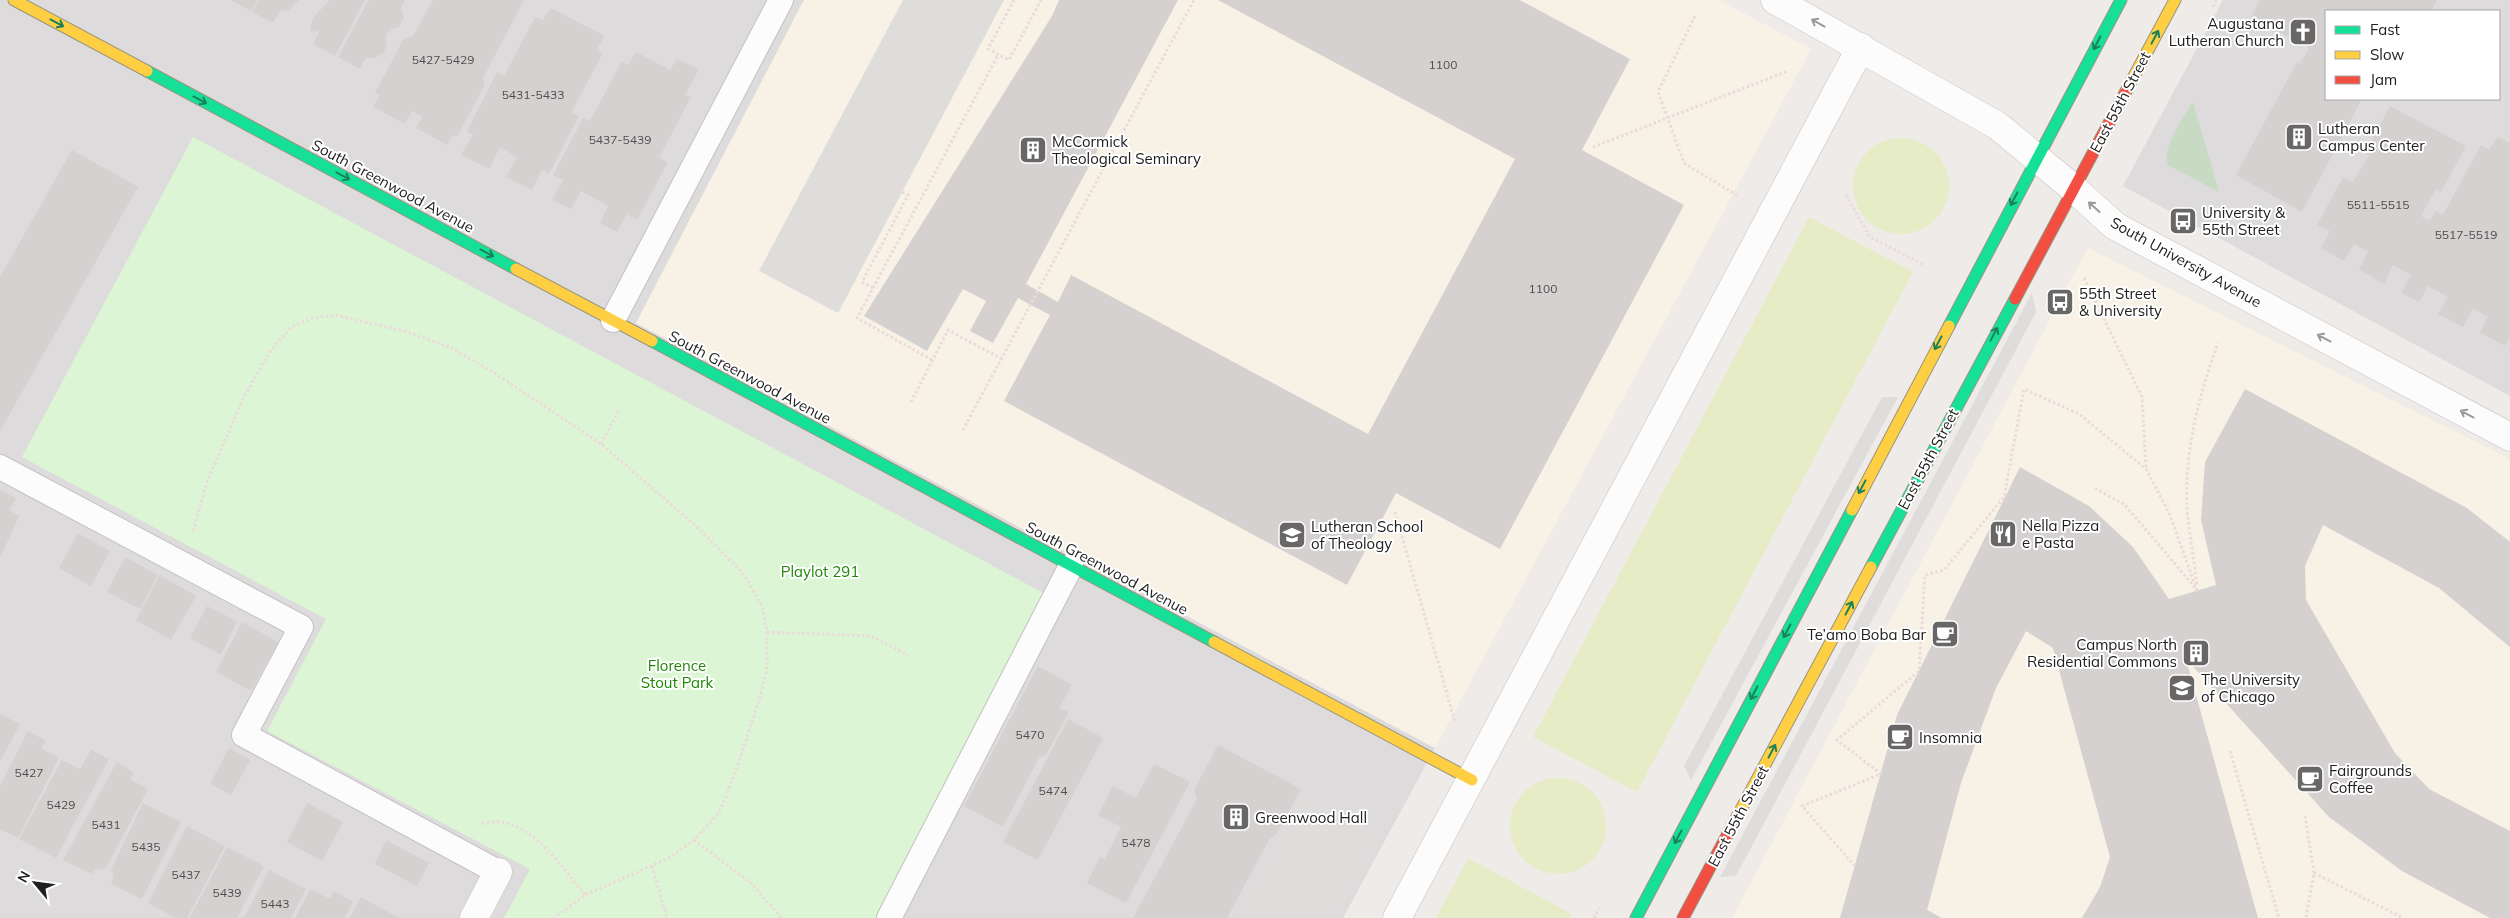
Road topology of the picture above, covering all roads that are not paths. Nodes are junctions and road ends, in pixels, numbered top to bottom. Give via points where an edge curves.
1 (14, 0) edge
2 (782, 0) edge
3 (1775, 0) edge
4 (2121, 0) edge
5 (2175, 0) edge
6 (1861, 47) junction
7 (2036, 156) junction
8 (2073, 188) junction
9 (612, 320) junction
10 (2510, 437) edge
11 (0, 467) edge
12 (1071, 566) junction
13 (1472, 780) junction
14 (498, 872) joint
15 (474, 918) edge
16 (889, 918) edge
17 (1397, 918) edge
18 (1636, 918) edge
19 (1684, 918) edge

1 -> 9 street, South Greenwood Avenue
2 - 9 lane
6 -> 3 street, South University Avenue
4 -> 7 street
8 -> 5 street, East 55th Street
6 - 7 street, South University Avenue via 1998,126
6 - 13 street
7 - 8 street, South University Avenue
7 -> 18 street
10 -> 8 street, South University Avenue via 2115,226
19 -> 8 street, East 55th Street
9 - 12 street, South Greenwood Avenue
11 - 14 lane via 301,627 244,736
12 - 13 street, South Greenwood Avenue
12 - 16 lane
13 - 17 street
14 - 15 street

